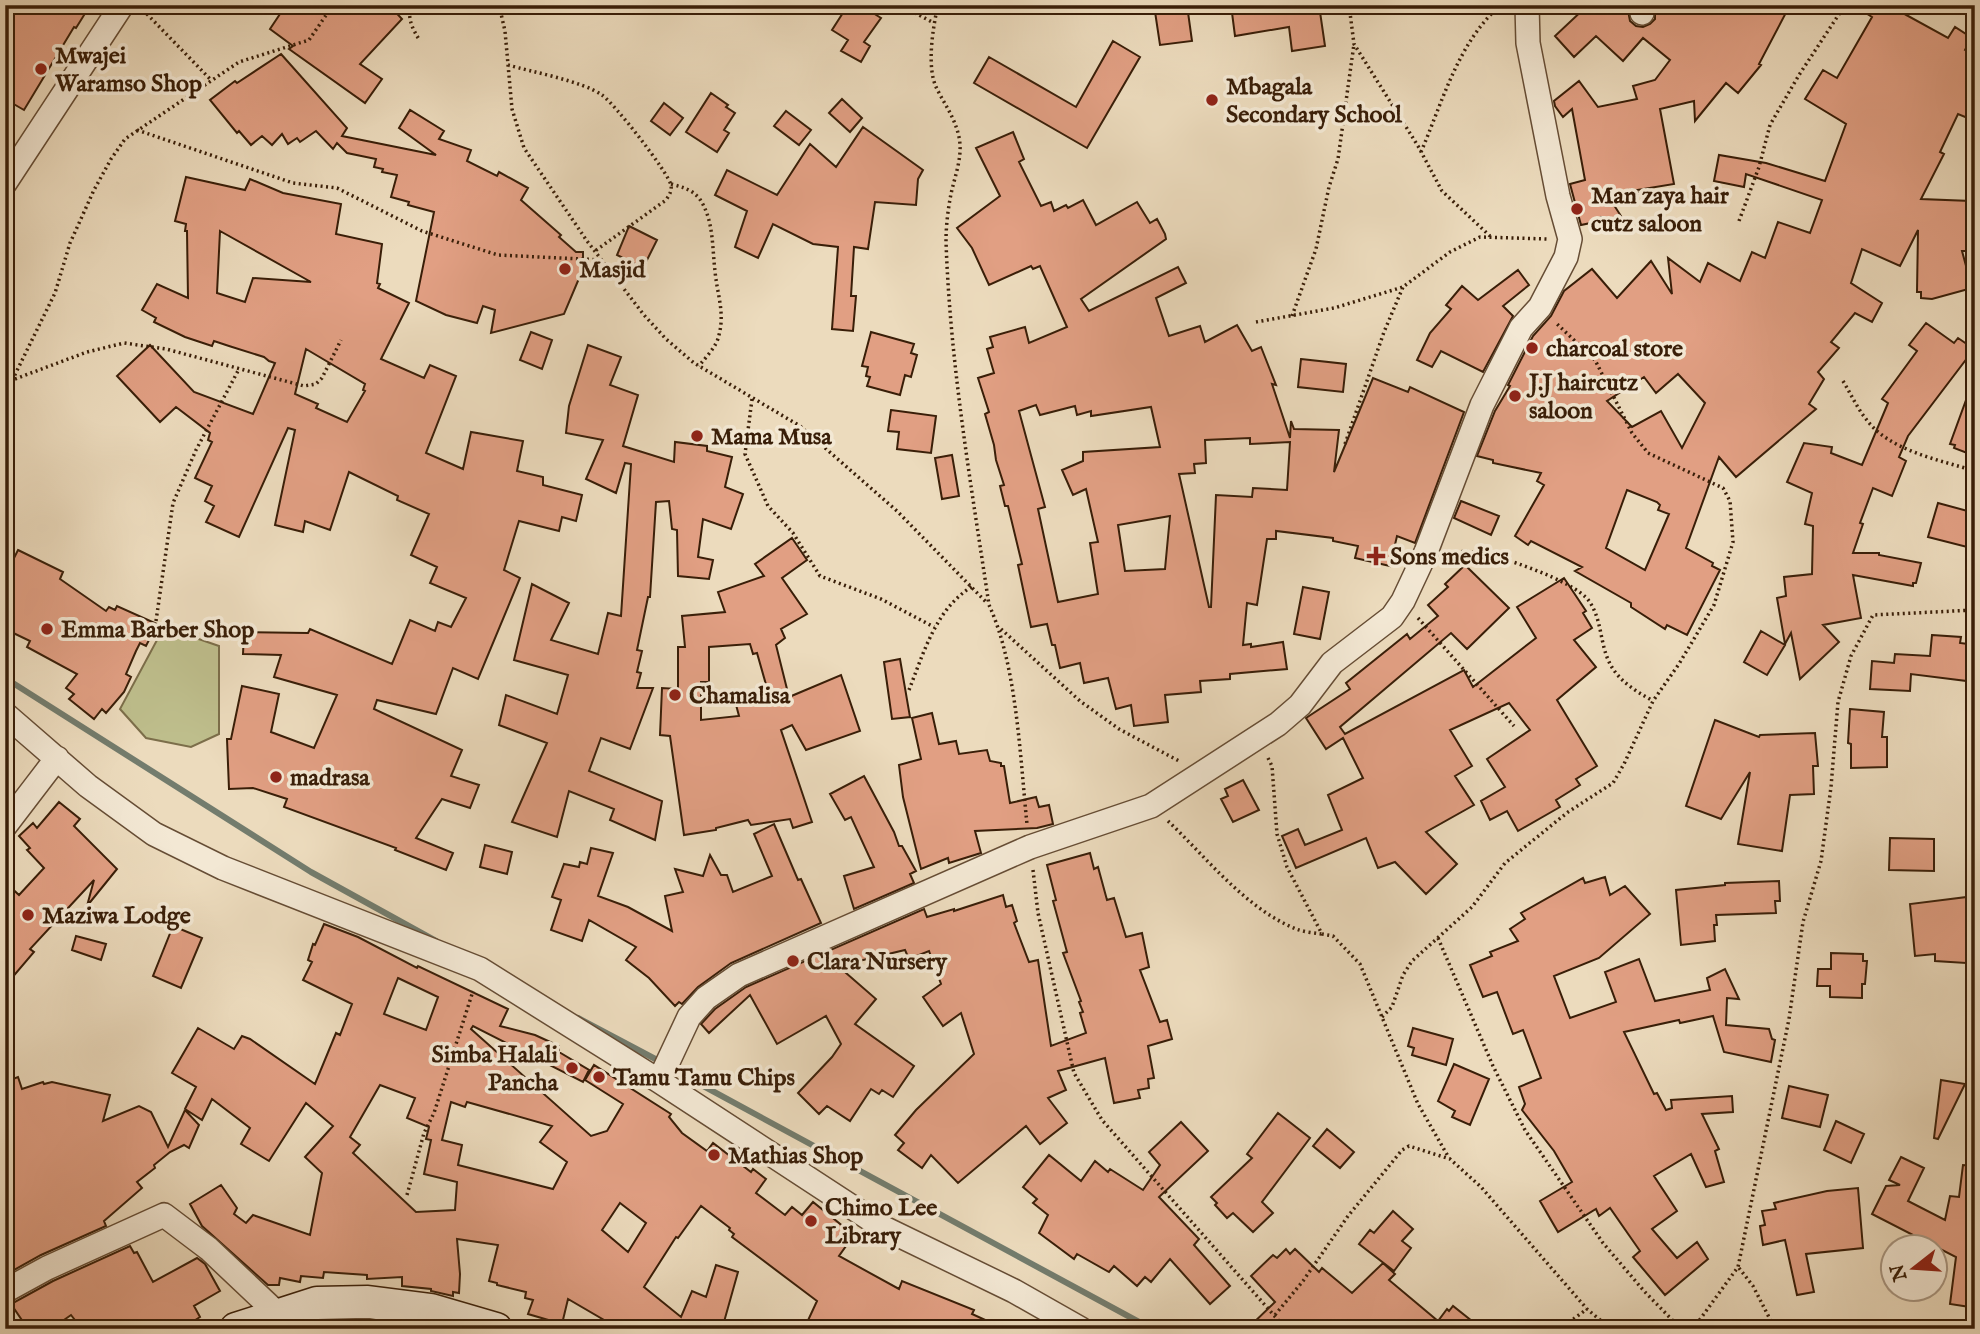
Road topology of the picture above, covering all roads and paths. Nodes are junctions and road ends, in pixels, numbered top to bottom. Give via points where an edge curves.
1 (122, 5) edge
2 (138, 5) edge
3 (333, 5) edge
4 (410, 5) edge
5 (499, 5) edge
6 (900, 5) edge
7 (937, 5) edge
8 (1349, 5) edge
9 (1480, 5) edge
10 (1527, 5) edge
11 (1845, 5) edge
12 (1500, 6) edge
13 (933, 23) junction
14 (420, 41) dead end
15 (1354, 44) junction
16 (508, 65) junction
17 (212, 81) junction
18 (137, 130) junction
19 (1421, 152) junction
20 (12, 156) edge
21 (5, 183) edge
22 (671, 184) junction
23 (1740, 221) dead end
24 (1492, 237) junction
25 (1570, 239) junction
26 (595, 251) junction
27 (602, 260) junction
28 (1404, 287) junction
29 (1540, 307) junction
30 (1292, 316) junction
31 (1256, 322) dead end
32 (341, 340) dead end
33 (699, 366) junction
34 (239, 369) junction
35 (13, 380) junction
36 (1843, 381) dead end
37 (5, 395) edge
38 (752, 399) junction
39 (1345, 444) dead end
40 (1975, 471) edge
41 (1426, 552) junction
42 (973, 586) junction
43 (1402, 601) junction
44 (989, 605) junction
45 (1975, 610) edge
46 (156, 621) dead end
47 (934, 627) junction
48 (999, 628) junction
49 (909, 690) dead end
50 (1653, 701) junction
51 (5, 714) edge
52 (1514, 726) dead end
53 (1252, 742) junction
54 (57, 758) junction
55 (1202, 775) junction
56 (1151, 806) junction
57 (5, 826) edge
58 (1030, 847) junction
59 (1322, 934) junction
60 (1438, 938) junction
61 (480, 969) junction
62 (1382, 1017) junction
63 (659, 1081) junction
64 (1450, 1159) junction
65 (407, 1195) dead end
66 (1738, 1267) junction
67 (5, 1291) edge
68 (1587, 1309) junction
69 (1275, 1314) junction
70 (280, 1316) junction
71 (236, 1329) edge
72 (496, 1329) edge
73 (1081, 1329) edge
74 (1286, 1329) edge
75 (1560, 1329) edge
76 (1611, 1329) edge
77 (1681, 1329) edge
78 (1693, 1329) edge
79 (1775, 1329) edge

1 - 20 street
2 - 17 path
3 - 17 path via 309,40 239,62
4 - 14 path via 412,28
5 - 16 path
6 - 13 path
7 - 13 path
8 - 15 path
9 - 12 path
10 - 25 street via 1528,43
11 - 23 path via 1770,125
12 - 19 path via 1465,48
13 - 44 path via 932,71 959,137 946,238 957,389
15 - 19 path
15 - 30 path via 1338,159 1316,249
16 - 22 path via 602,95
16 - 26 path via 512,109 524,148
17 - 18 path
18 - 27 path via 293,183 337,188 422,231 498,255
18 - 35 path via 125,139 94,190 70,243 55,293
19 - 24 path via 1442,191
20 - 21 street
22 - 26 path via 666,200
22 - 33 path via 689,189 699,199 710,226 722,321 719,339
24 - 25 path
24 - 28 path via 1462,244
25 - 29 street via 1566,257
26 - 27 path
27 - 33 path via 666,339
28 - 30 path
28 - 39 path
29 - 41 street via 1521,328 1482,405
29 - 50 path via 1595,360 1632,433 1648,453 1723,488 1730,501 1733,542 1714,605
30 - 31 path
32 - 34 path via 316,384 304,386
33 - 38 path
34 - 35 path via 124,343
34 - 46 path via 173,503
35 - 37 path
36 - 40 path via 1877,431 1899,445
38 - 42 path via 800,426
38 - 47 path via 745,454 768,506 793,533 820,576 881,598
41 - 43 street
41 - 50 path via 1474,552 1544,573 1577,589 1597,618 1615,672
42 - 44 path
42 - 47 path via 958,595
43 - 52 path
43 - 53 street via 1392,617 1332,663 1300,705
44 - 48 path
45 - 66 path via 1872,615 1851,656 1838,702 1821,861 1803,922 1789,1020
47 - 49 path
48 - 55 path via 1080,701 1119,729
48 - 58 path via 1015,711
50 - 60 path via 1613,782 1505,863 1472,907
51 - 54 street
53 - 55 street
53 - 59 path via 1272,766 1277,834 1287,867
54 - 57 street
54 - 61 street via 88,786 166,840 223,868
55 - 56 street
56 - 58 street
56 - 59 path via 1241,893 1275,919
58 - 63 street via 739,975 706,998 689,1017
58 - 69 path via 1038,913 1074,1073 1102,1120
59 - 62 path via 1334,936 1360,964
60 - 62 path via 1412,961 1392,1007
60 - 77 path via 1525,1130 1603,1243
61 - 63 street
61 - 65 path
62 - 64 path via 1418,1104
63 - 73 street via 884,1228
64 - 68 path
64 - 69 path via 1409,1146 1402,1150
66 - 78 path
66 - 79 path
67 - 70 street via 164,1215 209,1249
68 - 75 path
68 - 76 path
69 - 74 path
70 - 71 street
70 - 72 street via 317,1303 368,1302 431,1310

